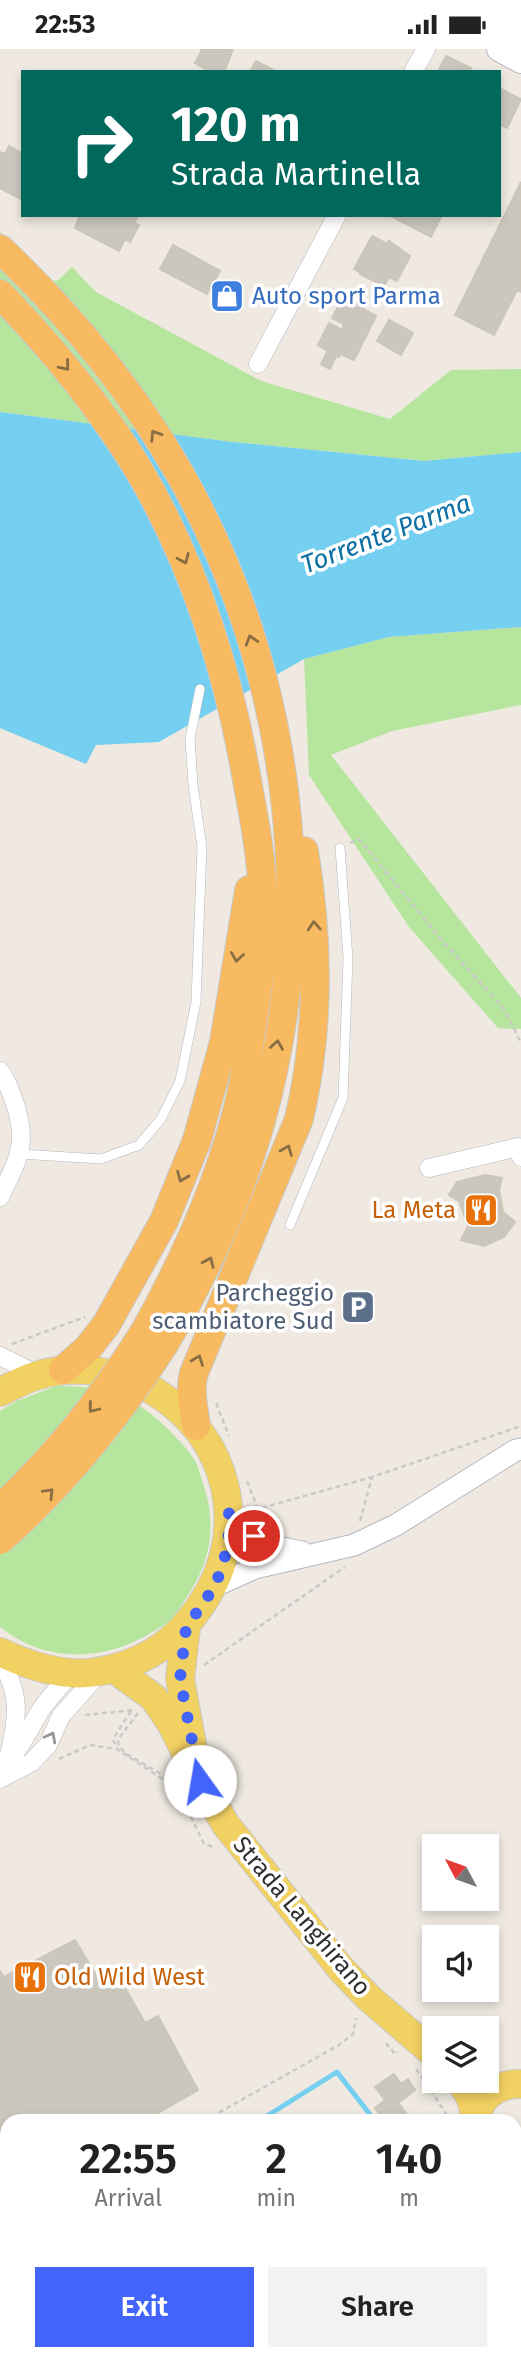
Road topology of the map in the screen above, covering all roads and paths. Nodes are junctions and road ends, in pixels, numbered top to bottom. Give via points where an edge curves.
1 (426, 49) edge
2 (499, 49) edge
3 (521, 61) edge
4 (414, 70) edge
5 (336, 217) edge
6 (0, 249) edge
7 (0, 294) edge
8 (258, 364) dead end
9 (200, 689) dead end
10 (241, 744) junction
11 (278, 748) junction
12 (340, 848) joint
13 (521, 1043) edge
14 (0, 1071) edge
15 (20, 1154) junction
16 (521, 1157) edge
17 (429, 1168) dead end
18 (0, 1197) edge
19 (290, 1225) dead end
20 (155, 1337) junction
21 (0, 1356) edge
22 (51, 1372) junction
23 (0, 1391) edge
24 (196, 1426) junction
25 (521, 1426) edge
26 (519, 1446) edge
27 (229, 1508) junction
28 (0, 1509) edge
29 (0, 1540) edge
30 (354, 1545) junction
31 (311, 1554) junction
32 (215, 1586) junction
33 (186, 1628) junction
34 (0, 1652) edge
35 (0, 1657) edge
36 (107, 1670) junction
37 (72, 1673) junction
38 (180, 1679) junction
39 (142, 1704) junction
40 (61, 1716) junction
41 (4, 1765) edge
42 (0, 1779) edge
43 (192, 1792) junction
44 (217, 1848) dead end
45 (356, 2016) dead end
46 (422, 2049) edge
47 (506, 2082) edge
48 (441, 2093) edge
49 (469, 2093) edge
50 (216, 2114) edge
51 (448, 2114) edge
52 (475, 2114) edge
53 (477, 2114) edge

1 - 4 street
2 - 3 main road
5 - 8 street
11 -> 6 highway via 254,650 233,589 188,490 114,374
7 -> 10 highway via 92,401 157,504 207,615
9 - 15 lane via 190,739 202,847 196,1002 180,1081 161,1119 139,1145 101,1159
10 - 20 highway via 263,898 260,976 241,1095 217,1175
10 -> 22 highway via 249,888 224,1042 197,1140 164,1221 106,1325 88,1348
20 -> 11 highway via 199,1283 223,1230 259,1128 274,1064 284,1002 291,887
24 -> 11 highway via 191,1381 299,1119 307,1083 316,1001 312,899 292,777
12 - 13 path via 359,839 504,1009
12 - 19 lane via 348,958 343,1098
14 - 15 street via 21,1122
15 - 18 street
16 - 17 street via 518,1147
20 -> 28 highway, bridge via 40,1470
29 -> 20 highway, bridge via 78,1462 132,1392
21 - 22 street
22 - 23 main road, Strada Langhirano
22 - 24 main road, Strada Langhirano via 101,1371 137,1381 169,1400
24 - 27 main road, Strada Langhirano via 220,1469
25 - 30 path via 372,1478
26 - 30 street via 396,1525
27 - 31 street via 254,1536 277,1548
27 - 32 main road, Strada Langhirano via 226,1548
30 - 31 street
30 - 38 path via 347,1566
31 - 32 street via 256,1568
32 - 33 main road, Strada Langhirano
33 - 36 main road, Strada Langhirano via 140,1660
33 - 38 main road, Strada Langhirano
34 - 37 main road, Strada Langhirano via 33,1667
35 - 41 street via 18,1702
36 - 37 main road, Strada Langhirano
36 - 39 main road, Strada Langhirano via 133,1680
36 - 40 street
37 - 41 street
38 - 43 main road, Strada Langhirano
39 - 40 path
39 - 43 main road, Strada Langhirano via 171,1723
39 - 43 path via 113,1739 117,1749
42 -> 40 street via 32,1762 48,1745
43 - 44 path via 190,1813 204,1844
43 - 46 main road, Strada Langhirano via 226,1825 342,1970
45 - 50 path via 353,2034 339,2045
47 - 53 main road via 490,2092
48 - 51 path
49 - 52 main road

